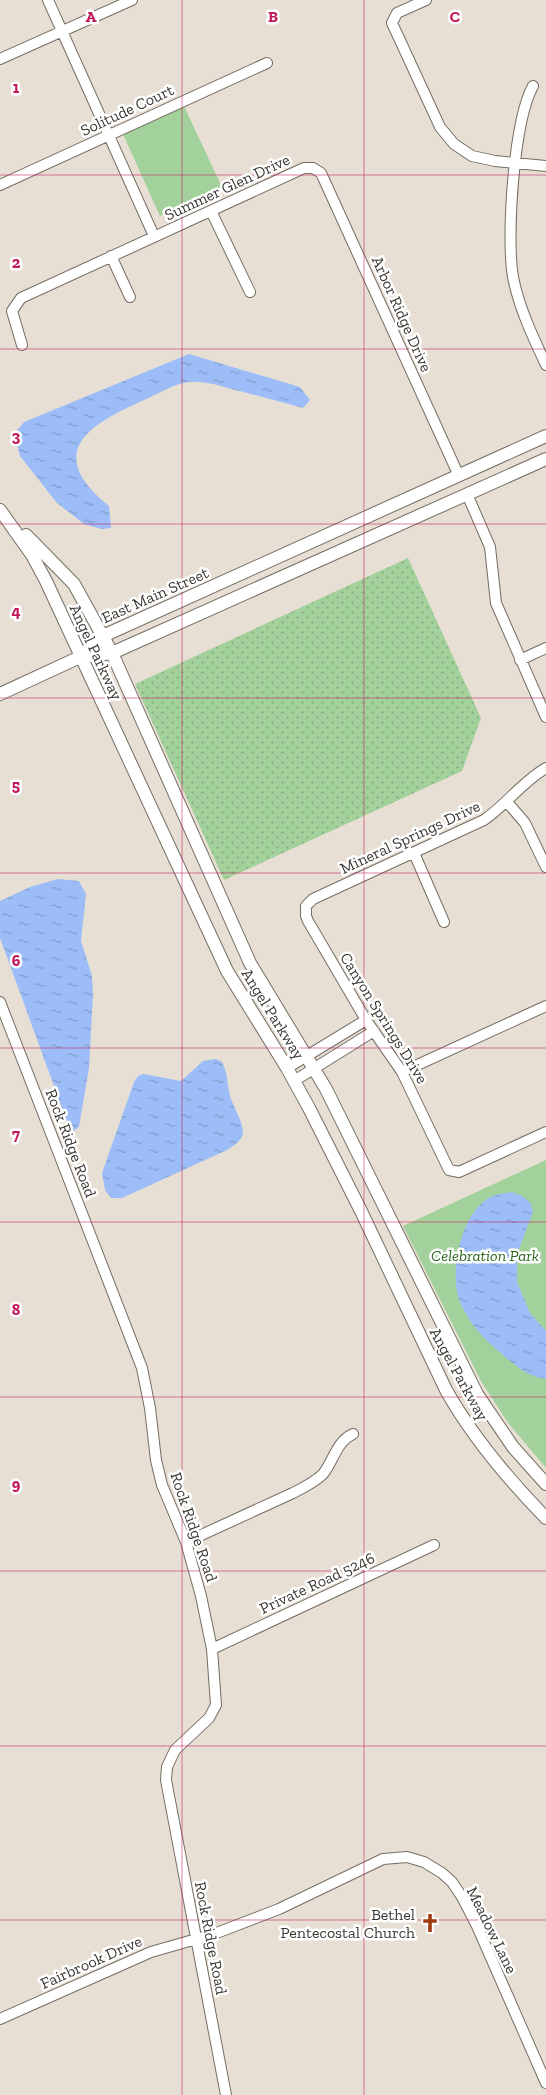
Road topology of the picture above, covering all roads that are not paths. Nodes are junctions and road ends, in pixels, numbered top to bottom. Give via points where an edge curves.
1 (48, 0) edge
2 (132, 0) edge
3 (426, 0) edge
4 (62, 31) junction
5 (0, 59) edge
6 (267, 63) dead end
7 (533, 86) dead end
8 (109, 136) junction
9 (516, 163) junction
10 (546, 166) edge
11 (313, 168) joint
12 (0, 185) edge
13 (211, 211) junction
14 (154, 236) junction
15 (111, 256) junction
16 (250, 292) dead end
17 (130, 297) dead end
18 (22, 345) dead end
19 (546, 365) edge
20 (546, 436) edge
21 (546, 459) edge
22 (459, 476) junction
23 (468, 494) junction
24 (0, 509) edge
25 (280, 556) junction
26 (214, 607) junction
27 (103, 636) junction
28 (546, 648) edge
29 (112, 653) junction
30 (80, 657) junction
31 (520, 660) junction
32 (0, 694) edge
33 (546, 717) edge
34 (546, 768) edge
35 (507, 802) junction
36 (414, 853) junction
37 (546, 867) edge
38 (306, 906) joint
39 (444, 922) dead end
40 (0, 1002) edge
41 (546, 1006) edge
42 (366, 1020) junction
43 (374, 1031) junction
44 (306, 1056) junction
45 (287, 1068) junction
46 (314, 1069) junction
47 (402, 1072) junction
48 (294, 1081) junction
49 (546, 1132) edge
50 (353, 1434) dead end
51 (546, 1484) edge
52 (546, 1518) edge
53 (186, 1542) junction
54 (434, 1545) dead end
55 (212, 1649) junction
56 (196, 1940) junction
57 (0, 2018) edge
58 (546, 2083) edge
59 (226, 2095) edge

1 - 4 street
2 - 4 street
3 - 9 street via 397,13 392,19 440,127 454,144 472,156
4 - 5 street
4 - 8 street
6 - 8 street, Solitude Court
7 - 9 street via 523,111
8 - 12 street, Solitude Court
8 - 14 street
9 - 10 street
9 - 19 street via 510,254 526,320
11 - 13 street, Summer Glen Drive via 304,168
11 - 22 street, Arbor Ridge Drive via 321,173
13 - 14 street, Summer Glen Drive
13 - 16 street
14 - 15 street, Summer Glen Drive
15 - 17 street
15 - 18 street, Summer Glen Drive via 22,298 12,311
20 - 22 main road, East Main Street
21 - 23 main road
22 - 23 main road
22 - 25 main road, East Main Street
23 - 26 main road
23 - 31 street via 490,547 496,603
24 - 27 main road, Angel Parkway via 74,584
24 - 30 main road, Angel Parkway via 32,555
25 - 26 main road via 282,561 278,568
25 - 27 main road, East Main Street
26 - 29 main road
27 - 29 main road, Angel Parkway
27 - 30 main road, East Main Street
28 - 31 street
29 - 30 main road
29 - 44 main road, Angel Parkway via 250,963
30 - 32 main road
30 - 45 main road, Angel Parkway via 227,970
31 - 33 street
34 - 35 street, Mineral Springs Drive via 520,786
35 - 36 street, Mineral Springs Drive via 484,820
35 - 37 street via 526,823
36 - 38 street, Mineral Springs Drive via 313,899
36 - 39 street
38 - 42 street, Canyon Springs Drive via 306,916 318,940
40 - 53 street, Rock Ridge Road via 142,1368 162,1484
41 - 47 street
42 - 43 street, Canyon Springs Drive
42 - 44 street
43 - 46 street
43 - 47 street, Canyon Springs Drive
44 - 45 street
44 - 46 main road, Angel Parkway
45 - 48 main road, Angel Parkway
46 - 48 street
46 - 51 main road, Angel Parkway via 477,1394 513,1447
47 - 49 street, Canyon Springs Drive via 446,1168 452,1172 459,1172
48 - 52 main road, Angel Parkway via 461,1416 508,1479
50 - 53 street via 341,1442 323,1473 309,1484
53 - 55 street, Rock Ridge Road
54 - 55 street, Private Road 5246
55 - 56 street, Rock Ridge Road via 216,1704 209,1718 175,1750 167,1767 166,1780
56 - 57 street, Fairbrook Drive via 151,1952
56 - 58 street, Meadow Lane via 279,1909 383,1859 406,1857 424,1862 447,1878 462,1897
56 - 59 street, Rock Ridge Road

